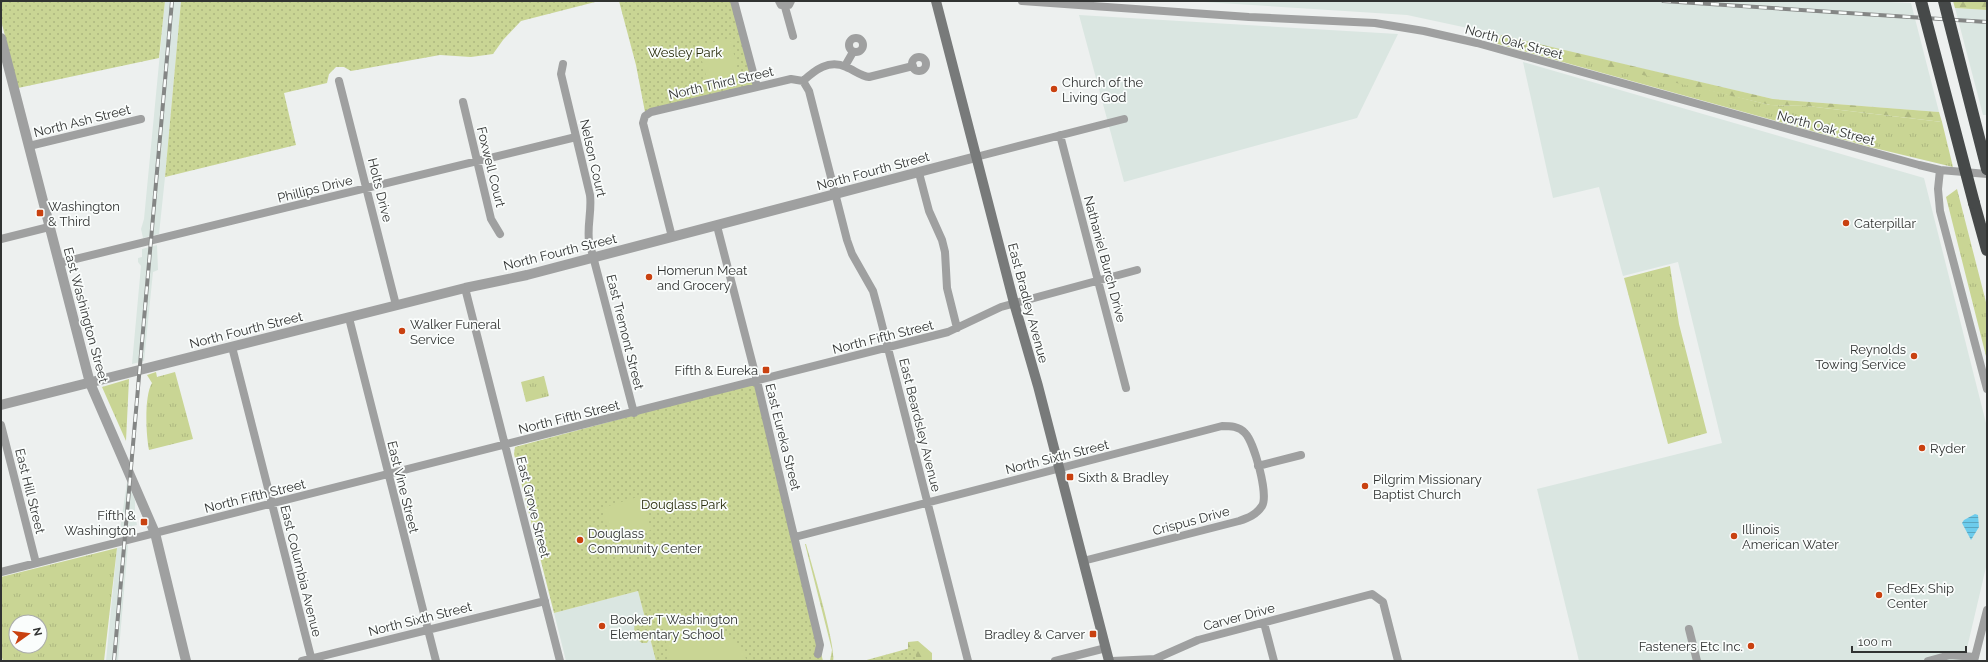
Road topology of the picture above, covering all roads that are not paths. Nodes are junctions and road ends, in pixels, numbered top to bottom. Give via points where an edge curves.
1 (734, 1) edge
2 (936, 1) edge
3 (1022, 1) edge
4 (1921, 1) edge
5 (1944, 1) edge
6 (785, 3) edge
7 (793, 36) dead end
8 (1, 38) edge
9 (853, 52) dead end
10 (563, 64) dead end
11 (845, 66) junction
12 (913, 66) dead end
13 (5, 72) edge
14 (340, 81) dead end
15 (803, 81) junction
16 (757, 87) junction
17 (463, 102) dead end
18 (141, 119) dead end
19 (1124, 119) dead end
20 (1060, 135) junction
21 (576, 137) junction
22 (29, 146) junction
23 (976, 157) junction
24 (477, 162) junction
25 (1987, 169) edge
26 (1940, 170) junction
27 (918, 172) junction
28 (1987, 174) edge
29 (367, 188) junction
30 (835, 195) junction
31 (717, 226) junction
32 (49, 227) junction
33 (500, 234) dead end
34 (672, 237) junction
35 (1, 240) edge
36 (1987, 250) edge
37 (594, 258) junction
38 (59, 263) junction
39 (1138, 270) dead end
40 (1098, 281) junction
41 (465, 288) junction
42 (1014, 304) junction
43 (396, 305) junction
44 (348, 318) junction
45 (957, 328) junction
46 (232, 347) junction
47 (888, 348) junction
48 (757, 381) junction
49 (90, 383) junction
50 (1126, 388) dead end
51 (1987, 388) edge
52 (1, 405) edge
53 (634, 413) junction
54 (1, 425) edge
55 (505, 445) junction
56 (1301, 455) dead end
57 (1258, 466) junction
58 (1060, 469) junction
59 (388, 475) junction
60 (272, 503) junction
61 (928, 503) junction
62 (155, 533) junction
63 (795, 537) junction
64 (1083, 561) junction
65 (36, 563) junction
66 (1, 572) edge
67 (545, 601) junction
68 (1987, 610) edge
69 (1264, 623) junction
70 (1689, 629) dead end
71 (428, 630) junction
72 (1106, 648) junction
73 (818, 654) dead end
74 (1164, 659) edge
75 (1975, 659) edge
76 (312, 660) edge
77 (186, 661) edge
78 (302, 661) edge
79 (436, 661) edge
80 (560, 661) edge
81 (968, 661) edge
82 (1055, 661) edge
83 (1111, 661) edge
84 (1274, 661) edge
85 (1398, 661) edge
86 (1697, 661) edge
87 (1928, 661) edge

1 - 16 street
2 - 23 main road, East Bradley Avenue
3 - 26 street, North Oak Street via 1362,22 1424,31 1477,43
4 - 36 highway, bridge
5 - 25 highway, bridge
6 - 7 street
8 - 13 street, East Washington Street
9 - 11 street
10 - 21 street, Nelson Court via 561,74
11 - 12 street via 870,78
11 - 15 street via 830,64
13 - 22 street, East Washington Street
14 - 29 street, Holts Drive
15 - 16 street, North Third Street via 791,78
15 - 30 street, East Beardsley Avenue via 809,91
16 - 34 street, North Third Street via 691,101 651,112 646,116 643,123
17 - 24 street, Foxwell Court
18 - 22 street, North Ash Street
19 - 20 street, North Fourth Street
20 - 23 street, North Fourth Street
20 - 40 street, Nathaniel Burch Drive
21 - 24 street, Phillips Drive
21 - 37 street, Nelson Court via 590,195 588,232
22 - 32 street, East Washington Street
23 - 27 street, North Fourth Street
23 - 42 main road, East Bradley Avenue
24 - 29 street, Phillips Drive
24 - 33 street, Foxwell Court via 491,219
26 - 28 street, North Oak Street
26 - 51 street via 1940,211
27 - 30 street, North Fourth Street
27 - 45 street via 929,211 942,240 947,288
29 - 38 street, Phillips Drive
29 - 43 street, Holts Drive
30 - 31 street, North Fourth Street
30 - 47 street, East Beardsley Avenue via 852,254 873,291
31 - 34 street, North Fourth Street
31 - 48 street, East Eureka Street
32 - 35 street
32 - 38 street, East Washington Street
34 - 37 street, North Fourth Street
37 - 41 street, North Fourth Street
37 - 53 street, East Tremont Street
38 - 49 street, East Washington Street
39 - 40 street, North Fifth Street
40 - 42 street, North Fifth Street
40 - 50 street, Nathaniel Burch Drive
41 - 43 street, North Fourth Street
41 - 55 street, East Grove Street
42 - 45 street, North Fifth Street via 985,313
42 - 58 main road, East Bradley Avenue
43 - 44 street, North Fourth Street
44 - 46 street, North Fourth Street
44 - 59 street, East Vine Street
45 - 47 street, North Fifth Street
46 - 49 street, North Fourth Street
46 - 60 street, East Columbia Avenue
47 - 48 street, North Fifth Street
47 - 61 street, East Beardsley Avenue
48 - 53 street, North Fifth Street
48 - 63 street, East Eureka Street
49 - 52 street, North Fourth Street
49 - 62 street, East Washington Street
53 - 55 street, North Fifth Street
54 - 65 street, East Hill Street
55 - 59 street, North Fifth Street
55 - 67 street, East Grove Street
56 - 57 street
57 - 58 street, North Sixth Street via 1246,433 1241,429 1222,426
57 - 64 street, Crispus Drive via 1264,502 1251,517
58 - 61 street, North Sixth Street
58 - 64 main road, East Bradley Avenue
59 - 60 street, North Fifth Street
59 - 71 street, East Vine Street
60 - 62 street, North Fifth Street
60 - 76 street, East Columbia Avenue
61 - 63 street, North Sixth Street
61 - 81 street, East Beardsley Avenue
62 - 65 street, North Fifth Street
62 - 77 street, East Washington Street
63 - 73 street, East Eureka Street via 820,645
64 - 72 main road, East Bradley Avenue
65 - 66 street, North Fifth Street
67 - 71 street, North Sixth Street
67 - 80 street, East Grove Street
68 - 75 street
69 - 74 street, Carver Drive via 1198,640
69 - 84 street
69 - 85 street, Carver Drive via 1372,594 1383,602
70 - 86 street
71 - 76 street, North Sixth Street
71 - 79 street, East Vine Street
72 - 82 street
72 - 83 main road, East Bradley Avenue
74 - 83 street, Carver Drive
75 - 87 street via 1950,655
76 - 78 street, North Sixth Street

